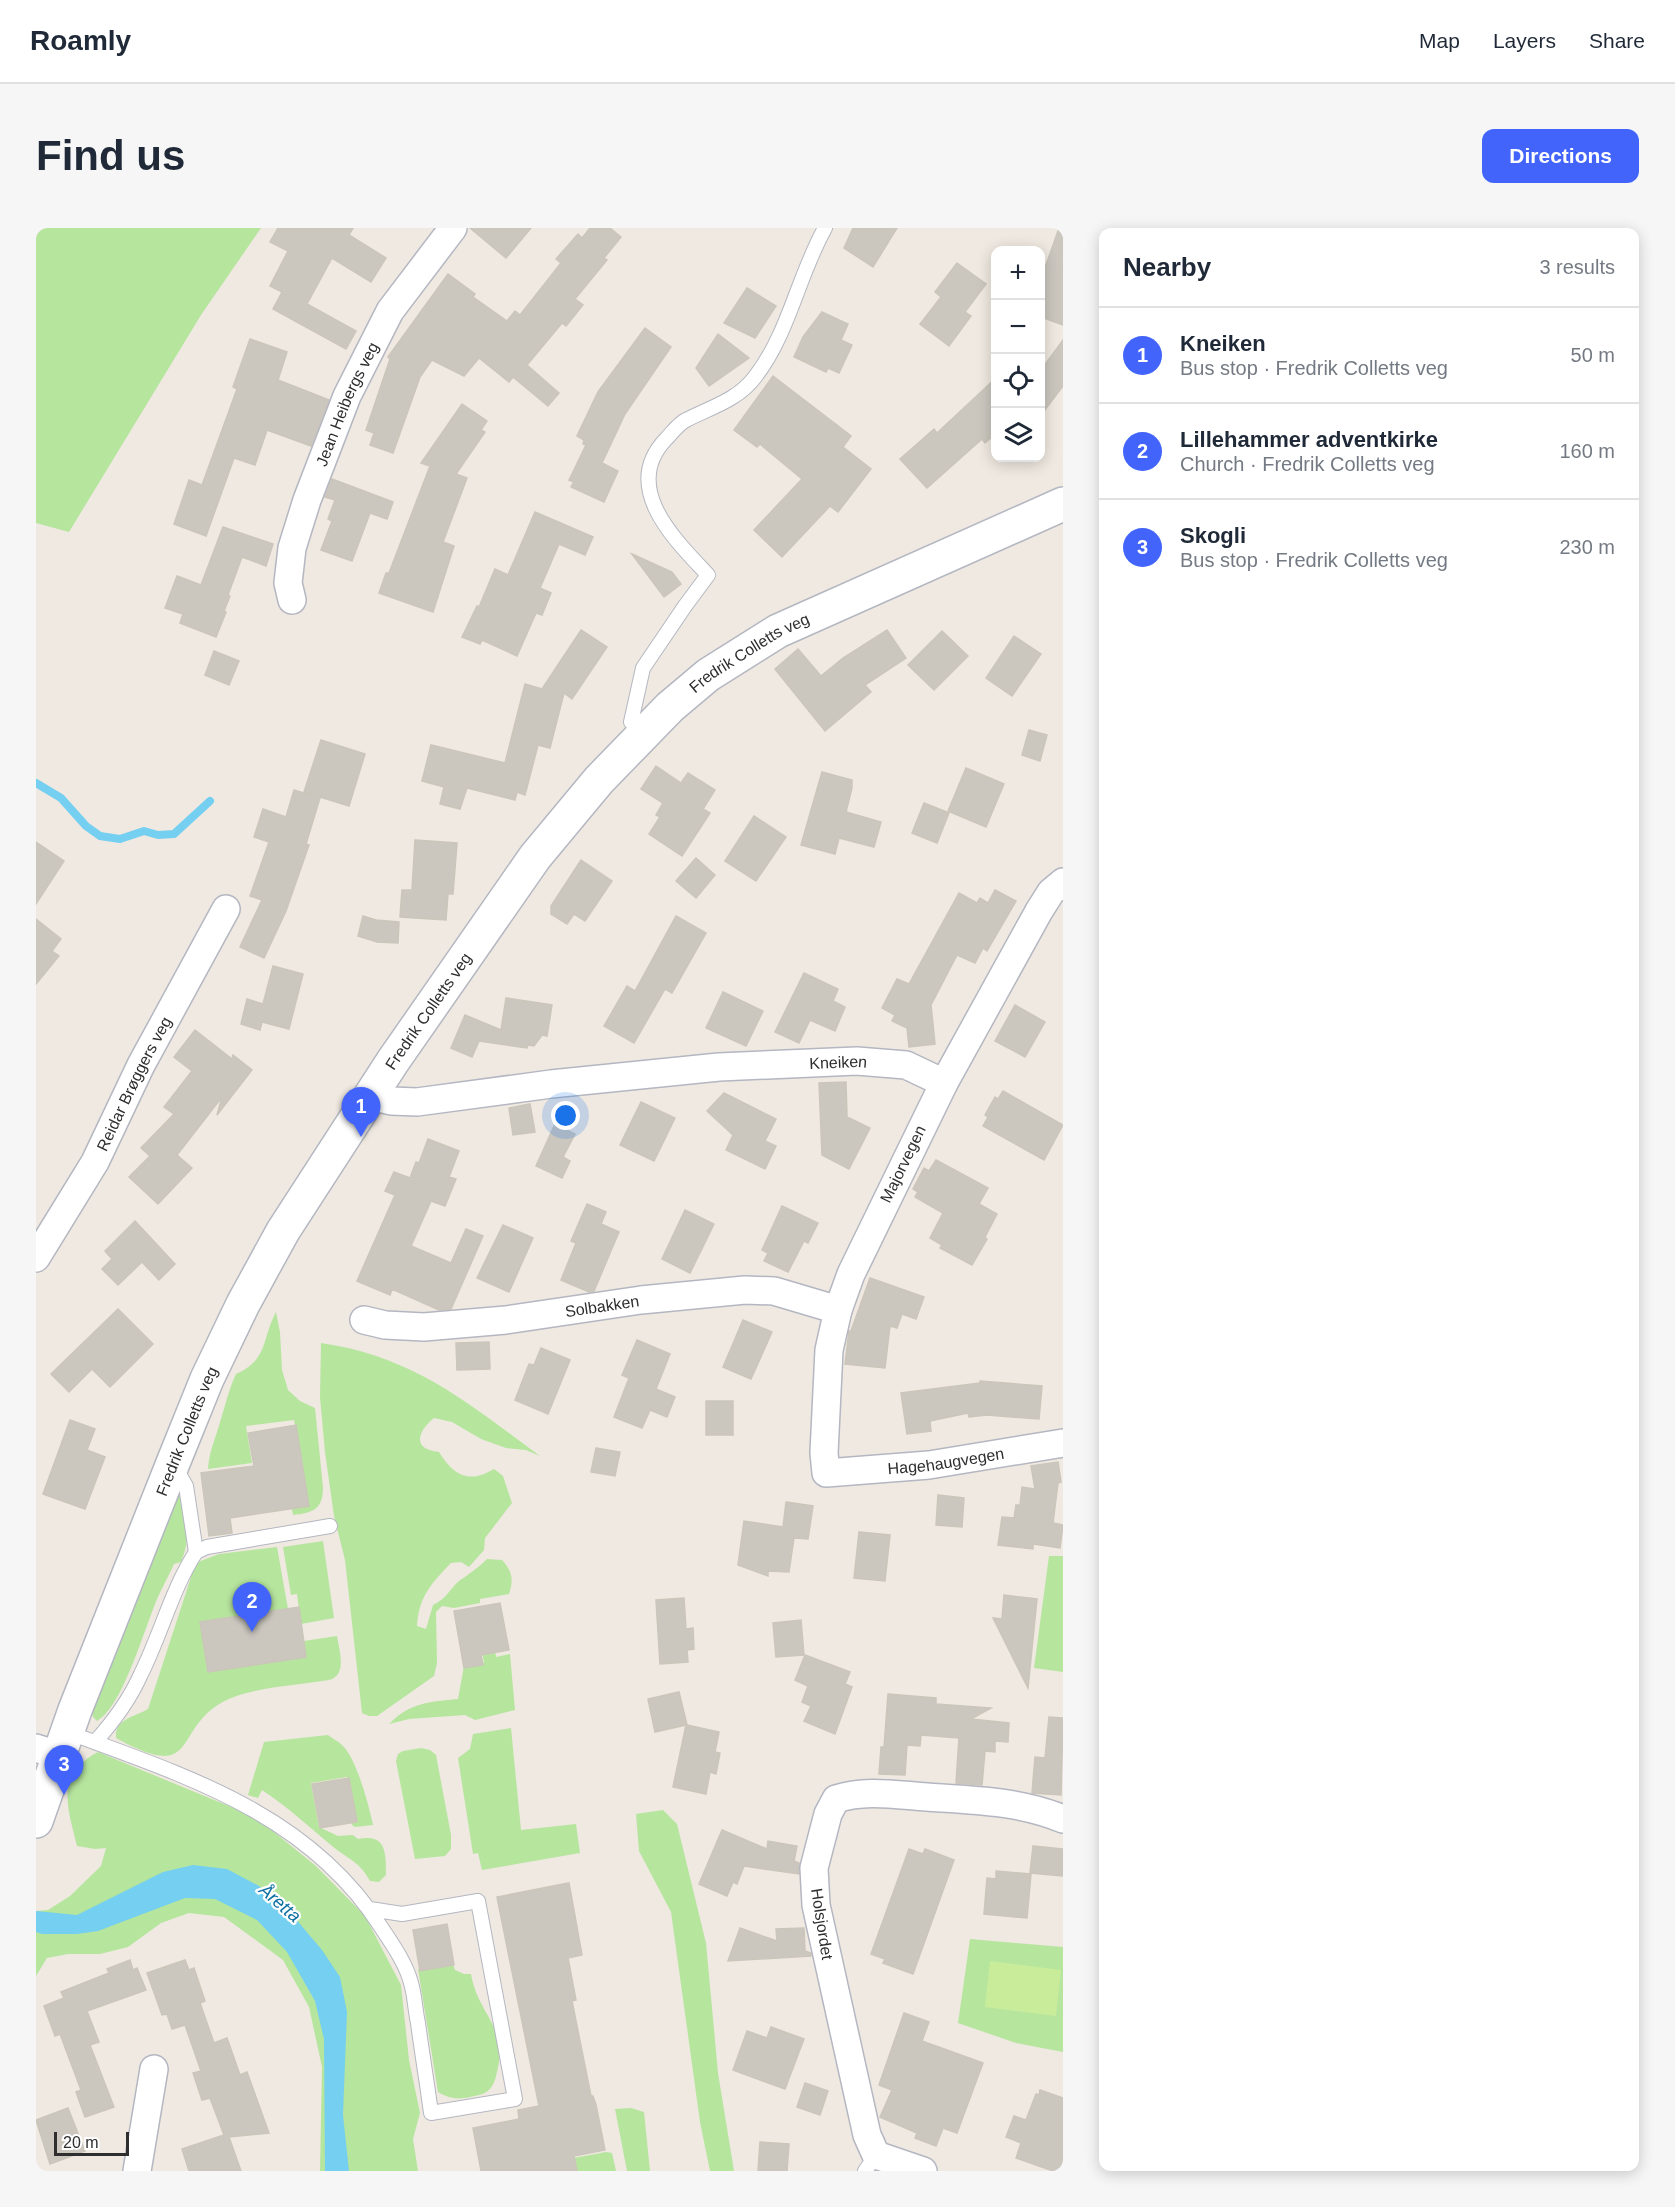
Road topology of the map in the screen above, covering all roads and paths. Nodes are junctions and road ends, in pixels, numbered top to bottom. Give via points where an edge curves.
1 (453, 228) edge
2 (825, 228) edge
3 (1063, 504) edge
4 (292, 600) dead end
5 (643, 735) junction
6 (1063, 882) edge
7 (226, 909) dead end
8 (944, 1083) junction
9 (371, 1096) junction
10 (36, 1258) edge
11 (838, 1310) junction
12 (364, 1320) dead end
13 (1063, 1443) edge
14 (173, 1463) junction
15 (826, 1473) joint
16 (330, 1526) dead end
17 (196, 1552) junction
18 (64, 1744) edge
19 (1063, 1819) edge
20 (36, 1821) edge
21 (370, 1909) junction
22 (154, 2069) dead end
23 (870, 2163) edge
24 (137, 2171) edge
25 (923, 2171) edge

1 - 4 street, Jean Heibergs veg via 390,311 346,396 292,548 288,583
2 - 5 lane via 772,352 753,380 734,396 683,421 658,447 649,469 649,492 660,518 708,575 643,668 631,722
3 - 5 street, Fredrik Colletts veg via 778,632 708,675
5 - 9 street, Fredrik Colletts veg via 599,780 535,857
6 - 8 street, Majorvegen via 1039,911
7 - 10 street, Reidar Brøggers veg via 141,1065 95,1162
8 - 9 street, Kneiken via 906,1065 857,1061 719,1067 417,1102
8 - 11 street, Majorvegen via 855,1264
9 - 14 street, Fredrik Colletts veg via 283,1231 243,1304
11 - 12 street, Solbakken via 774,1291 744,1290 424,1327
11 - 15 street, Majorvegen via 829,1350
13 - 15 street, Hagehaugvegen via 929,1465
14 - 17 lane via 186,1486
14 - 18 street, Fredrik Colletts veg
16 - 17 lane
17 - 18 lane via 141,1675 112,1723
18 - 20 street, Fredrik Colletts veg
18 - 21 lane via 235,1798 305,1842
19 - 23 street, Holsjordet via 1013,1804 879,1794 836,1799 814,1868 816,1905
21 - 21 lane via 402,1914 478,1901 515,2099 431,2113 411,1982
22 - 24 street
23 - 25 street, Holsjordet

